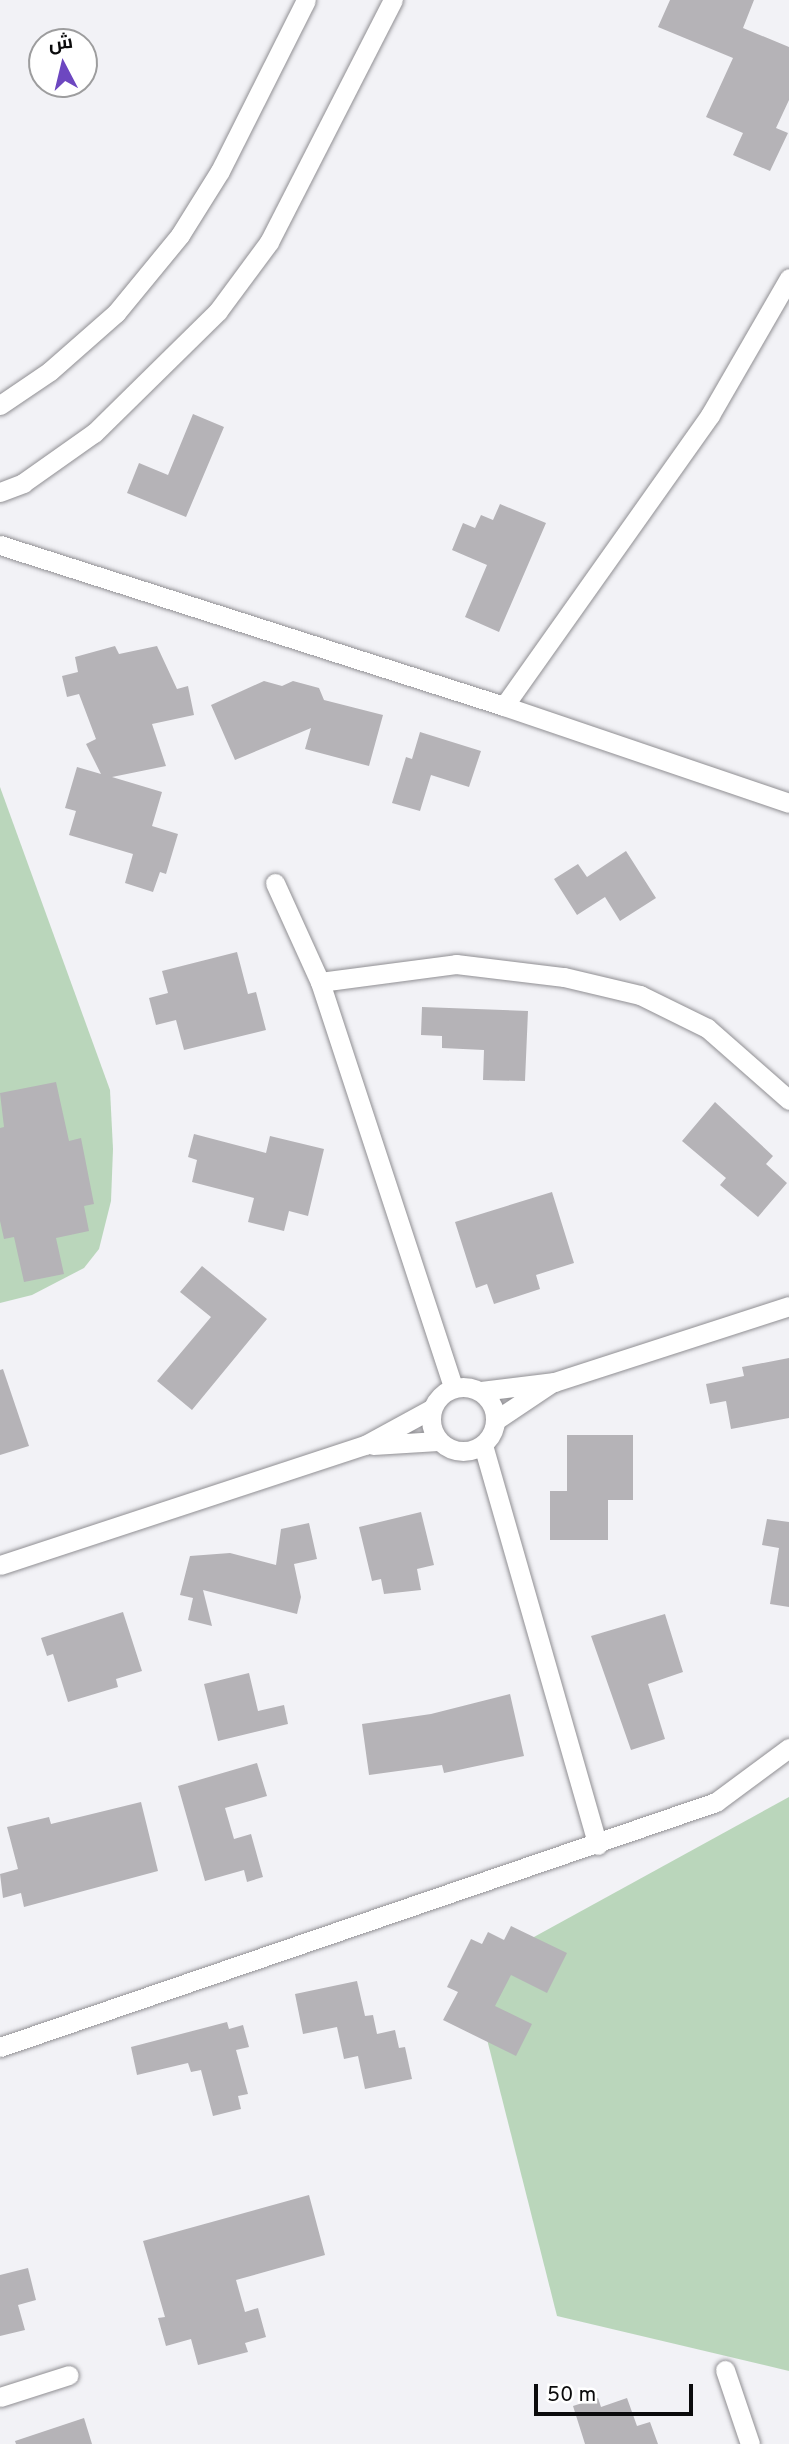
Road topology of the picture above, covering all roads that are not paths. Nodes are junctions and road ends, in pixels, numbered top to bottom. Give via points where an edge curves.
1 (306, 0) edge
2 (393, 0) edge
3 (789, 278) edge
4 (0, 405) edge
5 (0, 492) edge
6 (0, 545) edge
7 (504, 706) junction
8 (789, 803) edge
9 (275, 883) dead end
10 (320, 982) junction
11 (789, 1100) edge
12 (789, 1306) edge
13 (554, 1382) junction
14 (453, 1387) junction
15 (481, 1391) junction
16 (431, 1409) junction
17 (496, 1420) junction
18 (439, 1441) junction
19 (365, 1445) junction
20 (483, 1445) junction
21 (0, 1564) edge
22 (789, 1748) edge
23 (598, 1845) junction
24 (0, 2047) edge
25 (725, 2370) dead end
26 (69, 2375) dead end
27 (0, 2397) edge
28 (750, 2444) edge

1 - 4 street via 233,148 180,235 116,313 50,372
2 - 5 street via 269,242 218,311 94,433 23,483
3 - 7 street via 710,415
6 - 7 street
7 - 8 street
9 - 10 street
10 - 11 street via 456,964 564,976 640,995 707,1028
10 - 14 street
12 - 13 street
13 - 15 street
13 - 17 street
14 - 15 street
14 - 16 street via 439,1395
15 - 17 street via 492,1404
16 - 18 street via 431,1426
16 - 19 street
17 - 20 street
18 - 19 street
18 - 20 street via 452,1450 468,1451
19 - 21 street
20 - 23 street
22 - 23 street via 716,1802
23 - 24 street
25 - 28 street
26 - 27 street

